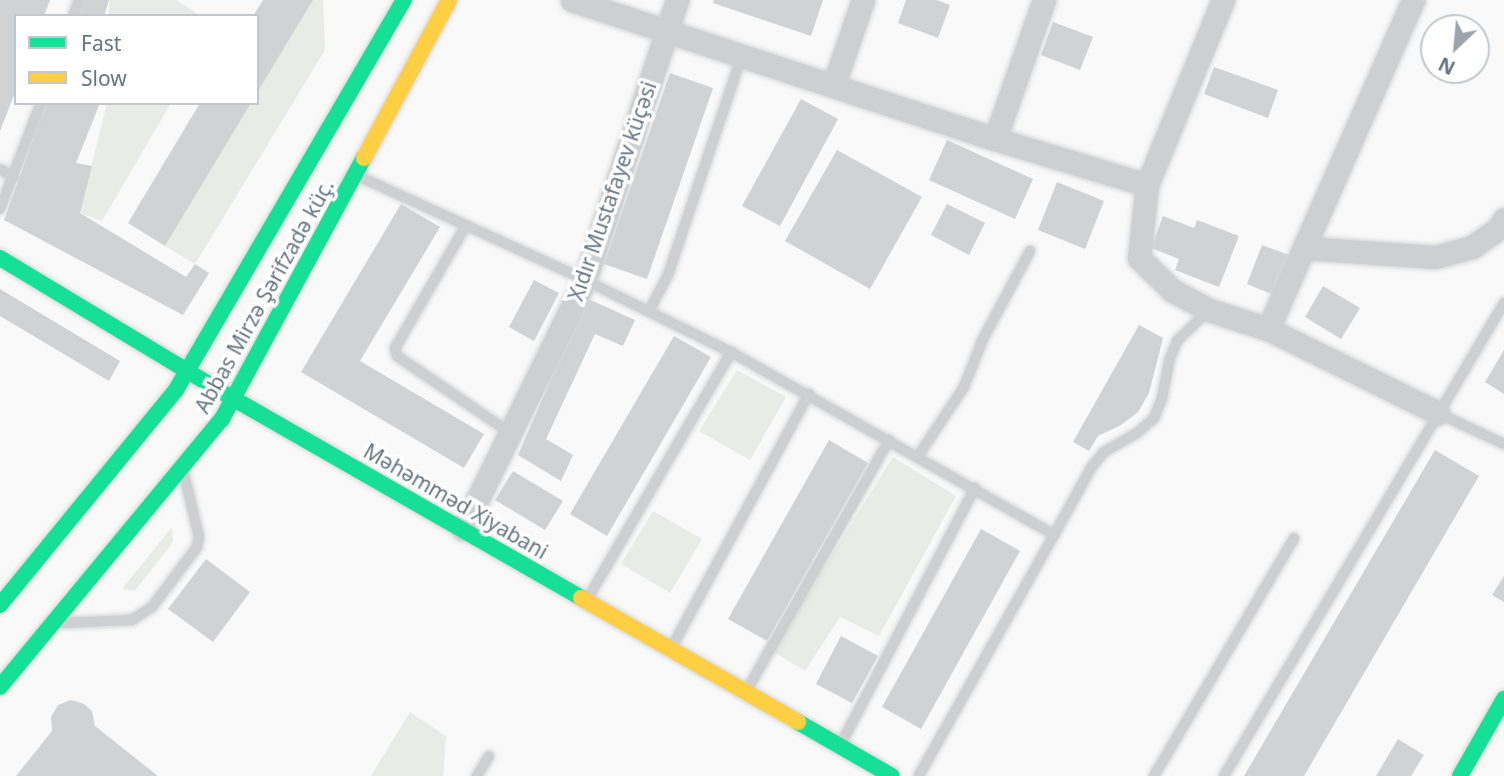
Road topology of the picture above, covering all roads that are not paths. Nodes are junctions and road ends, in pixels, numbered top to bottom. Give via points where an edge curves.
1 (404, 0) edge
2 (449, 0) edge
3 (572, 0) edge
4 (677, 0) edge
5 (863, 0) edge
6 (1044, 0) edge
7 (1223, 0) edge
8 (1413, 0) edge
9 (666, 32) junction
10 (742, 55) junction
11 (834, 84) junction
12 (40, 105) edge
13 (995, 139) junction
14 (0, 169) edge
15 (356, 175) junction
16 (14, 177) junction
17 (1147, 185) junction
18 (0, 209) edge
19 (1504, 219) edge
20 (466, 227) junction
21 (1304, 248) junction
22 (1030, 251) dead end
23 (0, 258) edge
24 (585, 280) junction
25 (1504, 303) edge
26 (1209, 310) junction
27 (649, 311) junction
28 (1268, 329) junction
29 (731, 352) junction
30 (187, 371) junction
31 (809, 394) junction
32 (234, 399) junction
33 (1438, 413) junction
34 (509, 432) junction
35 (889, 440) junction
36 (1504, 444) edge
37 (918, 456) junction
38 (182, 469) junction
39 (975, 488) junction
40 (463, 529) junction
41 (1054, 535) junction
42 (1294, 538) dead end
43 (587, 599) junction
44 (0, 605) edge
45 (53, 623) junction
46 (672, 648) junction
47 (0, 687) edge
48 (747, 690) junction
49 (1504, 699) edge
50 (841, 744) junction
51 (489, 756) dead end
52 (477, 776) edge
53 (892, 776) edge
54 (919, 776) edge
55 (1154, 776) edge
56 (1224, 776) edge
57 (1460, 776) edge

1 - 30 main road, Abbas Mirzə Şərifzadə küç.
2 - 15 main road, Abbas Mirzə Şərifzadə küç.
3 - 9 street
4 - 9 street, Xıdır Mustafayev küçəsi
5 - 11 street
6 - 13 street
7 - 17 street
8 - 21 street
9 - 10 street
9 - 24 street, Xıdır Mustafayev küçəsi
10 - 11 street
10 - 27 lane via 668,275
11 - 13 street
12 - 16 lane
13 - 17 street
14 - 16 lane
15 - 20 lane
15 - 32 main road, Abbas Mirzə Şərifzadə küç.
16 - 18 lane
17 - 26 street via 1139,258 1173,291
19 - 21 street via 1472,247 1435,257
20 - 24 lane
20 - 34 lane via 395,348 397,356
21 - 28 street
22 - 37 lane via 983,339 964,387
23 - 30 main road, Məhəmməd Xiyabani
24 - 27 lane
24 - 34 street, Xıdır Mustafayev küçəsi
25 - 33 lane
26 - 28 street
26 - 41 lane via 1177,341 1154,418 1104,452
27 - 29 lane
28 - 33 street
29 - 31 lane
29 - 43 lane
30 - 32 main road, Məhəmməd Xiyabani
30 - 44 main road, Abbas Mirzə Şərifzadə küç. via 164,407
31 - 35 lane
31 - 46 lane
32 - 38 main road, Abbas Mirzə Şərifzadə küç.
32 - 40 main road, Məhəmməd Xiyabani
33 - 36 lane
33 - 56 lane
34 - 40 street, Xıdır Mustafayev küçəsi
35 - 37 lane
35 - 48 lane
37 - 39 lane
38 - 45 main road, Abbas Mirzə Şərifzadə küç.
38 - 45 lane via 200,537 152,607 132,620
39 - 41 lane
39 - 50 lane
40 - 43 main road, Məhəmməd Xiyabani
41 - 54 lane
42 - 55 lane
43 - 46 main road, Məhəmməd Xiyabani
45 - 47 main road, Abbas Mirzə Şərifzadə küç.
46 - 48 main road, Məhəmməd Xiyabani
48 - 50 main road, Məhəmməd Xiyabani
49 - 57 main road
50 - 53 main road, Məhəmməd Xiyabani
51 - 52 lane

